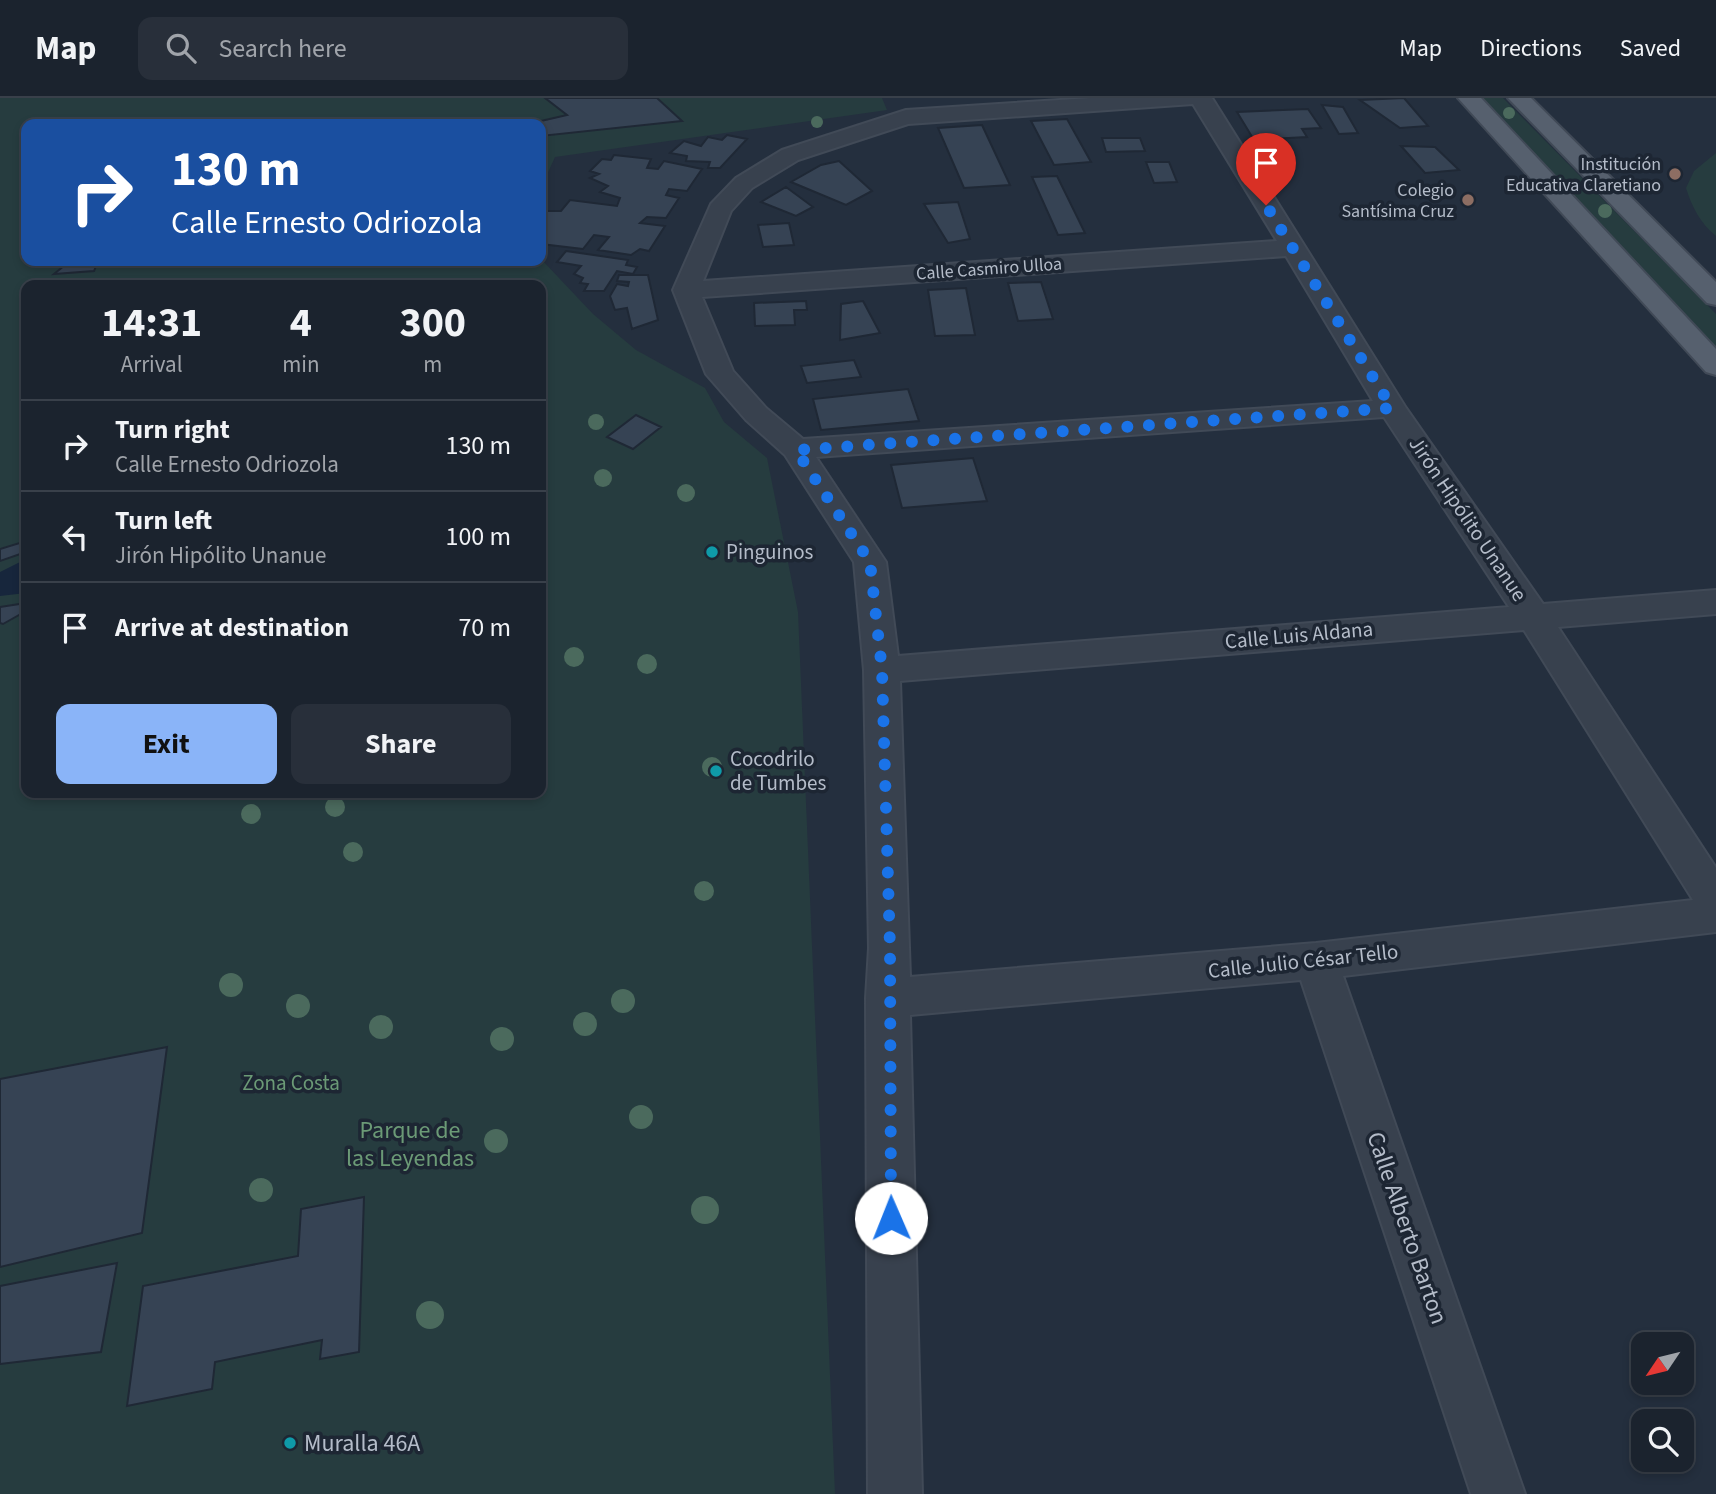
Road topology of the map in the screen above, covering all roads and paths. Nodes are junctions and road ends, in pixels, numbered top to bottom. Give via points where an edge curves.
1 (1190, 98) edge
2 (1201, 98) edge
3 (1469, 98) edge
4 (1518, 98) edge
5 (1293, 248) junction
6 (686, 290) junction
7 (1716, 297) edge
8 (1716, 366) edge
9 (1392, 408) junction
10 (796, 450) junction
11 (1716, 602) edge
12 (1533, 616) junction
13 (882, 670) junction
14 (1716, 902) edge
15 (1716, 915) edge
16 (1316, 961) junction
17 (888, 998) junction
18 (895, 1494) edge
19 (1498, 1494) edge

1 - 6 street via 906,117 790,155 744,183 720,209
2 - 5 street, Jirón Hipólito Unanue
3 - 8 main road
4 - 7 main road
5 - 6 street, Calle Casmiro Ulloa
5 - 9 street, Jirón Hipólito Unanue
6 - 10 street via 720,374
9 - 10 street
9 - 12 street, Jirón Hipólito Unanue
10 - 13 street via 870,562
11 - 12 street, Calle Luis Aldana
12 - 13 street, Calle Luis Aldana
12 - 14 street, Jirón Hipólito Unanue
13 - 17 street
15 - 16 street, Calle Julio César Tello
16 - 17 street, Calle Julio César Tello
16 - 19 street, Calle Alberto Barton
17 - 18 street

